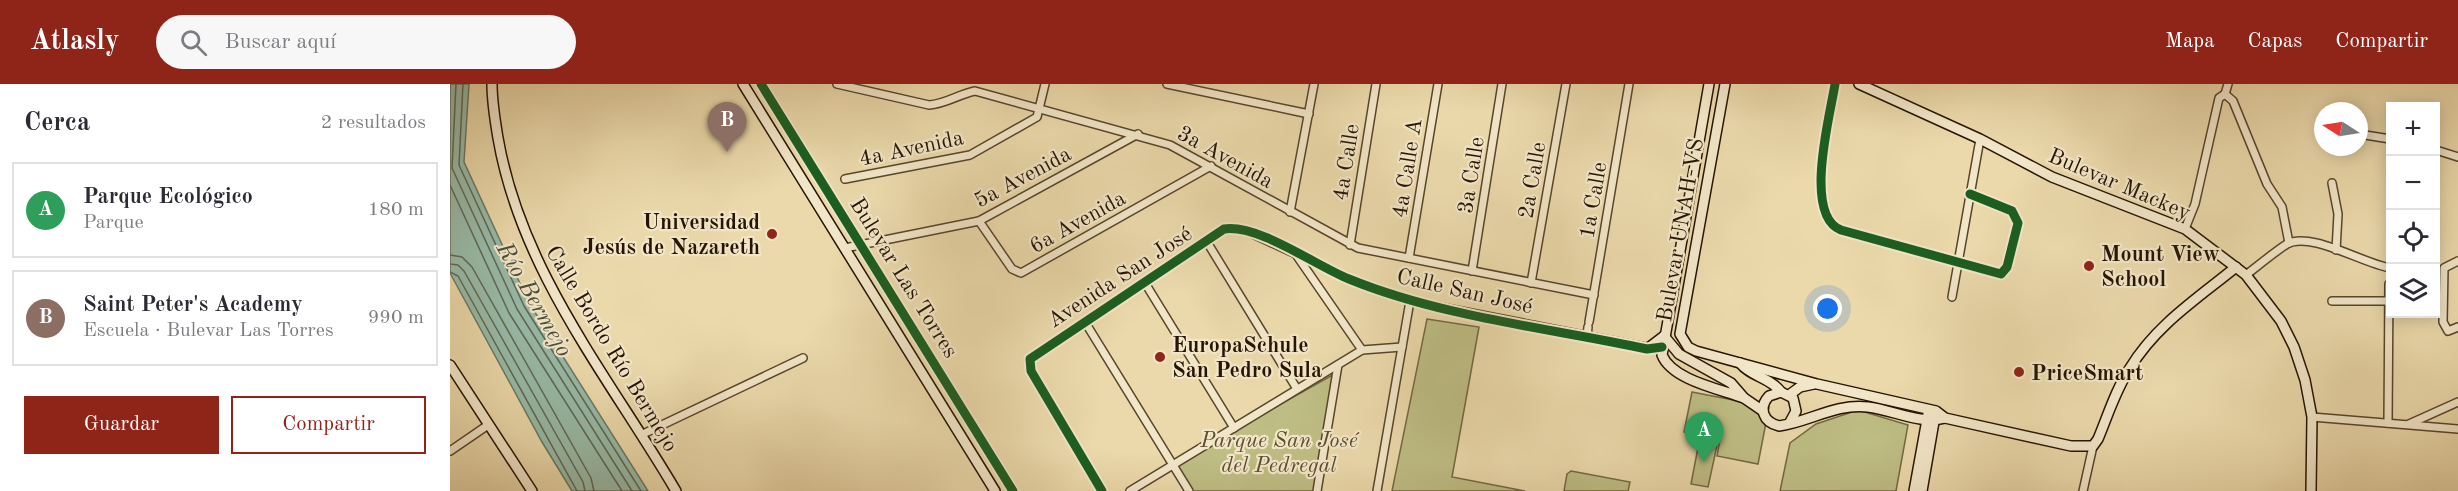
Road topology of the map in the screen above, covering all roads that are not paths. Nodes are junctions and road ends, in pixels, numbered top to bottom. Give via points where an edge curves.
1 (492, 84) edge
2 (743, 84) edge
3 (761, 84) edge
4 (837, 84) edge
5 (1045, 84) edge
6 (1167, 84) edge
7 (1314, 84) edge
8 (1376, 84) edge
9 (1438, 84) edge
10 (1502, 84) edge
11 (1566, 84) edge
12 (1629, 84) edge
13 (1709, 84) edge
14 (1725, 84) edge
15 (1835, 84) edge
16 (1859, 84) edge
17 (2228, 84) edge
18 (2225, 94) junction
19 (1040, 108) junction
20 (1309, 114) junction
21 (1138, 134) junction
22 (2368, 135) edge
23 (2386, 138) edge
24 (1980, 139) junction
25 (2440, 151) edge
26 (2458, 157) edge
27 (1211, 166) junction
28 (845, 179) dead end
29 (2332, 183) dead end
30 (1970, 194) junction
31 (1290, 212) junction
32 (979, 221) junction
33 (1234, 228) joint
34 (2185, 229) junction
35 (1207, 242) junction
36 (2289, 243) junction
37 (863, 245) junction
38 (1350, 245) junction
39 (845, 248) junction
40 (2336, 250) junction
41 (1295, 254) junction
42 (1409, 258) junction
43 (2458, 261) edge
44 (1958, 263) junction
45 (2386, 266) edge
46 (2236, 267) junction
47 (2440, 269) edge
48 (1472, 271) junction
49 (2246, 275) junction
50 (1145, 283) junction
51 (1531, 283) junction
52 (1594, 295) junction
53 (1952, 297) dead end
54 (2331, 301) dead end
55 (2386, 301) edge
56 (1410, 302) junction
57 (2388, 318) edge
58 (1085, 322) junction
59 (2458, 327) edge
60 (1587, 336) junction
61 (1663, 342) junction
62 (1402, 347) junction
63 (1647, 349) joint
64 (1362, 350) junction
65 (803, 358) dead end
66 (1739, 362) junction
67 (1338, 364) junction
68 (450, 365) edge
69 (1817, 384) junction
70 (1297, 389) junction
71 (1785, 394) junction
72 (1744, 398) junction
73 (2458, 402) edge
74 (1933, 410) junction
75 (1763, 411) junction
76 (2312, 417) junction
77 (1945, 418) junction
78 (1931, 420) junction
79 (1790, 422) junction
80 (2388, 423) junction
81 (488, 425) junction
82 (2406, 425) junction
83 (1234, 428) junction
84 (2458, 429) edge
85 (643, 434) junction
86 (2093, 446) junction
87 (450, 451) edge
88 (1173, 465) junction
89 (532, 491) edge
90 (676, 491) edge
91 (995, 491) edge
92 (1013, 491) edge
93 (1102, 491) edge
94 (1130, 491) edge
95 (1189, 491) edge
96 (1317, 491) edge
97 (1377, 491) edge
98 (1914, 491) edge
99 (1922, 491) edge
100 (2083, 491) edge
101 (2311, 491) edge

1 - 85 main road, Calle Bordo Río Bermejo via 505,179 527,241 553,294
2 - 39 main road, Bulevar Las Torres
3 - 37 main road, Bulevar Las Torres
4 - 19 street, 3a Avenida via 929,105 944,104 975,91
5 - 19 street
6 - 20 street
7 - 20 street
8 - 38 street, 4a Calle
9 - 42 street, 4a Calle A
10 - 48 street, 3a Calle
11 - 51 street, 2a Calle
12 - 52 street, 1a Calle
13 - 61 main road, Bulevar UNAH-VS
14 - 66 main road, Bulevar UNAH-VS via 1680,334 1688,347
15 - 44 street via 1820,173 1827,221 1841,230
16 - 24 main road, Bulevar Mackey
17 - 18 street
18 - 34 street via 2219,98 2195,204
18 - 36 street via 2233,101 2267,184 2282,207
19 - 21 street, 3a Avenida
19 - 28 street, 4a Avenida via 1034,120 970,155
20 - 31 street
21 - 27 street, 3a Avenida
21 - 32 street, 5a Avenida
22 - 23 street
24 - 30 street
24 - 34 main road, Bulevar Mackey via 2074,187
25 - 26 street
27 - 31 street, 3a Avenida
27 - 32 street, 6a Avenida via 1021,273 1012,269
29 - 40 street via 2338,214
30 - 44 street
30 - 44 street via 2012,211 2018,223 2005,272
31 - 38 street, 3a Avenida
32 - 37 street, 5a Avenida
33 - 35 street, Avenida San José via 1224,229
33 - 41 street, Calle San José
34 - 46 main road, Bulevar Mackey
35 - 50 street, Avenida San José
35 - 70 street
36 - 40 street via 2314,240
36 - 49 street
37 - 39 street, 5a Avenida
37 - 92 main road, Bulevar Las Torres
38 - 42 street, 3a Avenida
39 - 91 main road, Bulevar Las Torres
40 - 45 street
41 - 56 street, Calle San José
41 - 64 street
42 - 48 street, 3a Avenida
43 - 47 street
44 - 53 street
46 - 49 main road, Bulevar Mackey
46 - 86 main road via 2166,323 2139,354 2121,383
47 - 59 street via 2443,322 2446,330
48 - 51 street, 3a Avenida
49 - 76 main road, Bulevar Mackey via 2290,339 2305,381
50 - 58 street, Avenida San José
50 - 83 street
51 - 52 street, 3a Avenida
52 - 60 street, 1a Calle
54 - 55 street
56 - 60 street, Calle San José
56 - 62 street
57 - 80 street
58 - 88 street
58 - 93 street, Avenida San José via 1029,362
60 - 63 street, Calle San José
61 - 63 main road
61 - 72 main road, Bulevar UNAH-VS via 1731,383
61 - 72 main road via 1665,363 1675,372
62 - 64 street
62 - 97 street
64 - 67 street
65 - 85 street
66 - 69 main road, Bulevar UNAH-VS
66 - 71 main road
67 - 70 street
67 - 96 street
68 - 81 main road
69 - 71 main road
69 - 74 main road, Bulevar UNAH-VS
70 - 83 street
71 - 75 main road via 1769,396
71 - 79 main road via 1795,402 1796,411
72 - 75 main road, Bulevar UNAH-VS
73 - 82 street
74 - 77 main road
74 - 78 main road
75 - 79 main road via 1772,424 1782,426
76 - 80 street
76 - 101 main road, Bulevar Mackey
77 - 78 main road
77 - 86 main road via 2071,446
78 - 79 main road via 1849,406
78 - 98 main road
78 - 99 main road
80 - 82 street
81 - 87 street
81 - 89 main road
82 - 84 street
83 - 88 street
85 - 90 main road, Calle Bordo Río Bermejo
86 - 100 street
88 - 94 street
88 - 95 street

